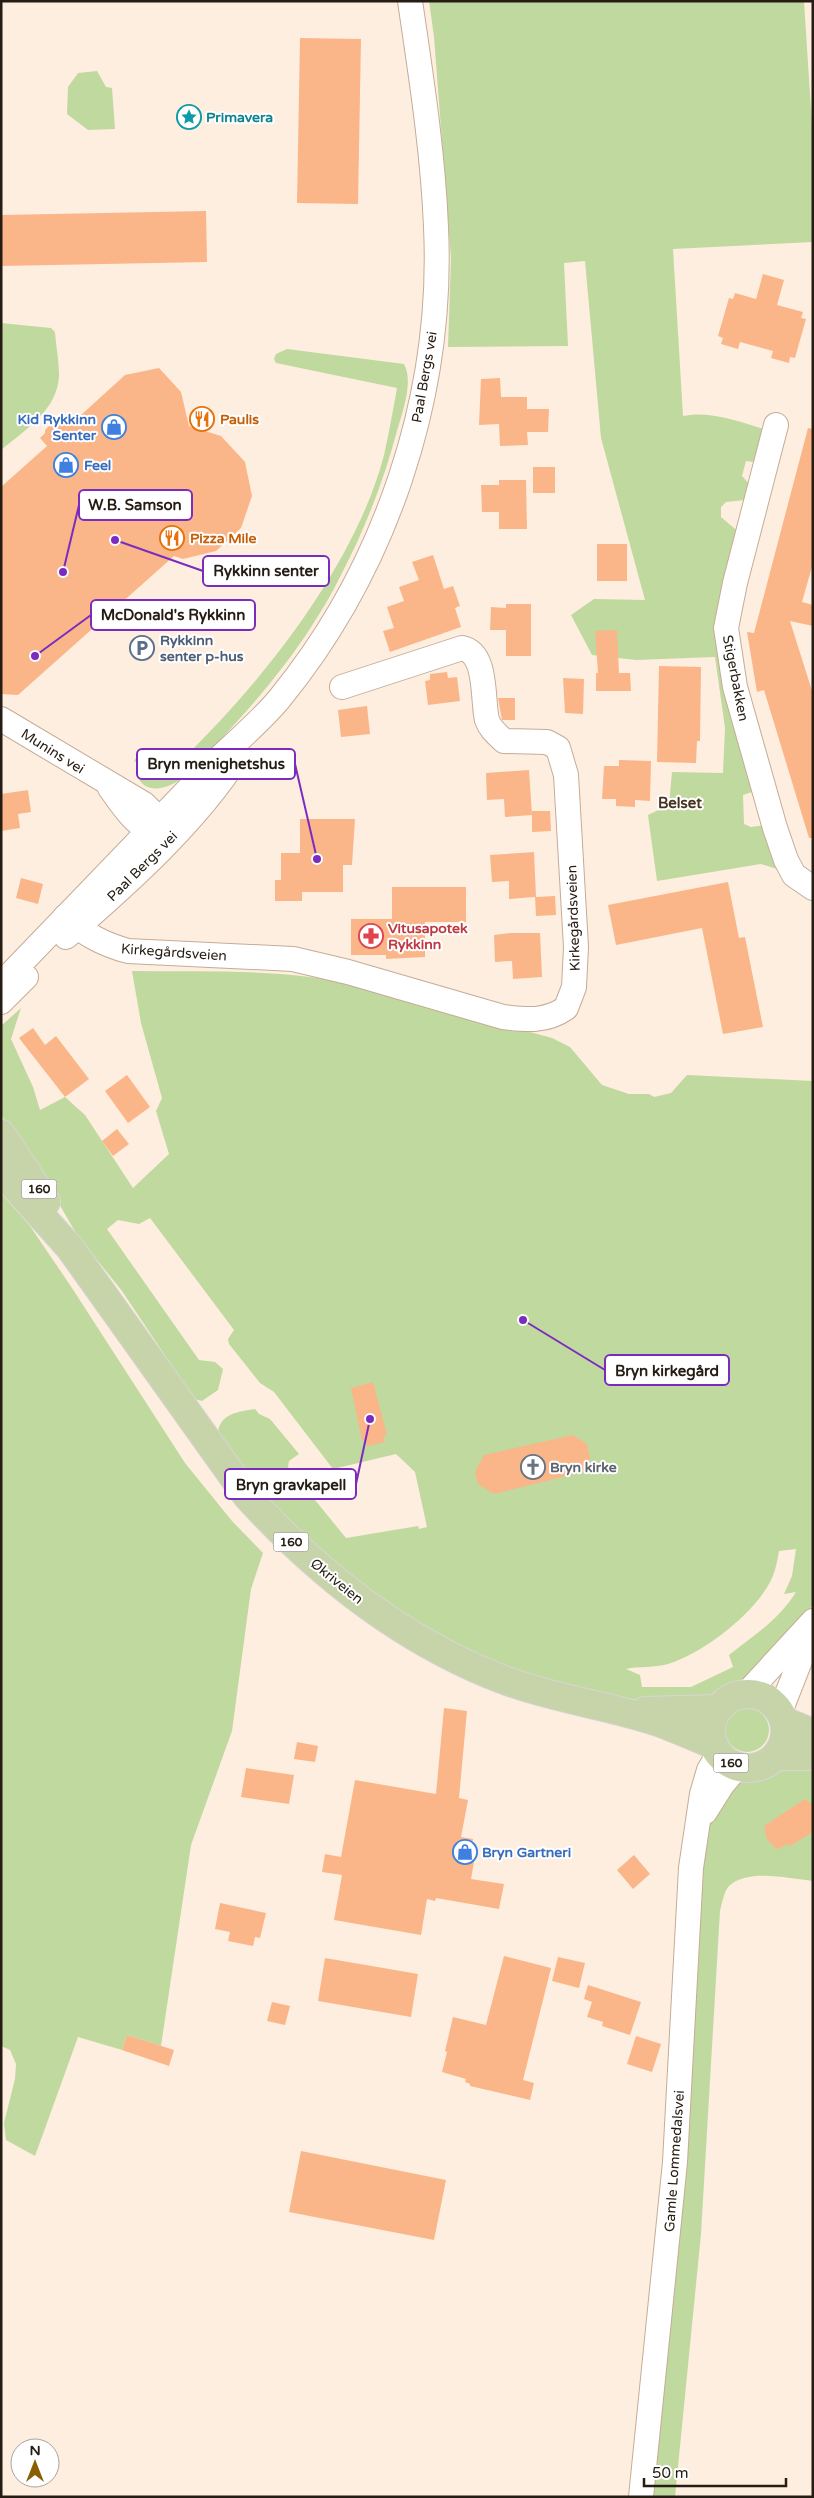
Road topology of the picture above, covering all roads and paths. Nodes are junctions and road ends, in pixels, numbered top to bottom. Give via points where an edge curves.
1 (410, 1) edge
2 (776, 426) dead end
3 (342, 687) dead end
4 (1, 719) edge
5 (158, 830) junction
6 (813, 888) edge
7 (71, 922) junction
8 (1, 984) edge
9 (1, 1002) edge
10 (1, 1134) edge
11 (1, 1171) edge
12 (70, 1248) junction
13 (813, 1621) edge
14 (813, 1629) edge
15 (746, 1694) junction
16 (718, 1709) junction
17 (614, 1712) junction
18 (782, 1716) junction
19 (813, 1733) edge
20 (724, 1755) junction
21 (776, 1756) junction
22 (813, 1756) edge
23 (641, 2497) edge

1 - 5 street, Paal Bergs vei via 431,161 436,289 427,375 402,473 370,556 314,650 201,805
2 - 6 street, Stigerbakken via 726,628 735,687 775,828 794,875
3 - 7 street, Kirkegårdsveien via 462,648 468,649 479,662 488,722 493,731 504,741 547,742 558,748 566,775 576,947 574,987 566,1008 537,1020 503,1017 310,962 128,951 104,944
4 - 5 street, Munins vei via 144,804
5 - 7 street, Paal Bergs vei via 135,876
7 - 8 street, Paal Bergs vei
7 - 9 street, Paal Bergs vei
10 - 12 main road, Økriveien / 160 via 40,1191
11 - 12 main road, Økriveien / 160
12 - 17 main road, Økriveien / 160 via 247,1496 322,1571 380,1614 458,1659 503,1680
13 - 15 street
14 - 18 street
15 - 16 main road, 160 via 728,1700
15 - 18 main road via 766,1698
16 - 17 main road, Økriveien / 160
16 - 20 main road, 160 via 712,1724
17 - 20 main road, Økriveien / 160 via 657,1722
18 - 19 main road
18 - 21 main road via 785,1737
20 - 21 main road, 160 via 756,1767
20 - 23 street, Gamle Lommedalsvei via 709,1770 702,1794 691,1868 675,2162
21 - 22 main road, 160

